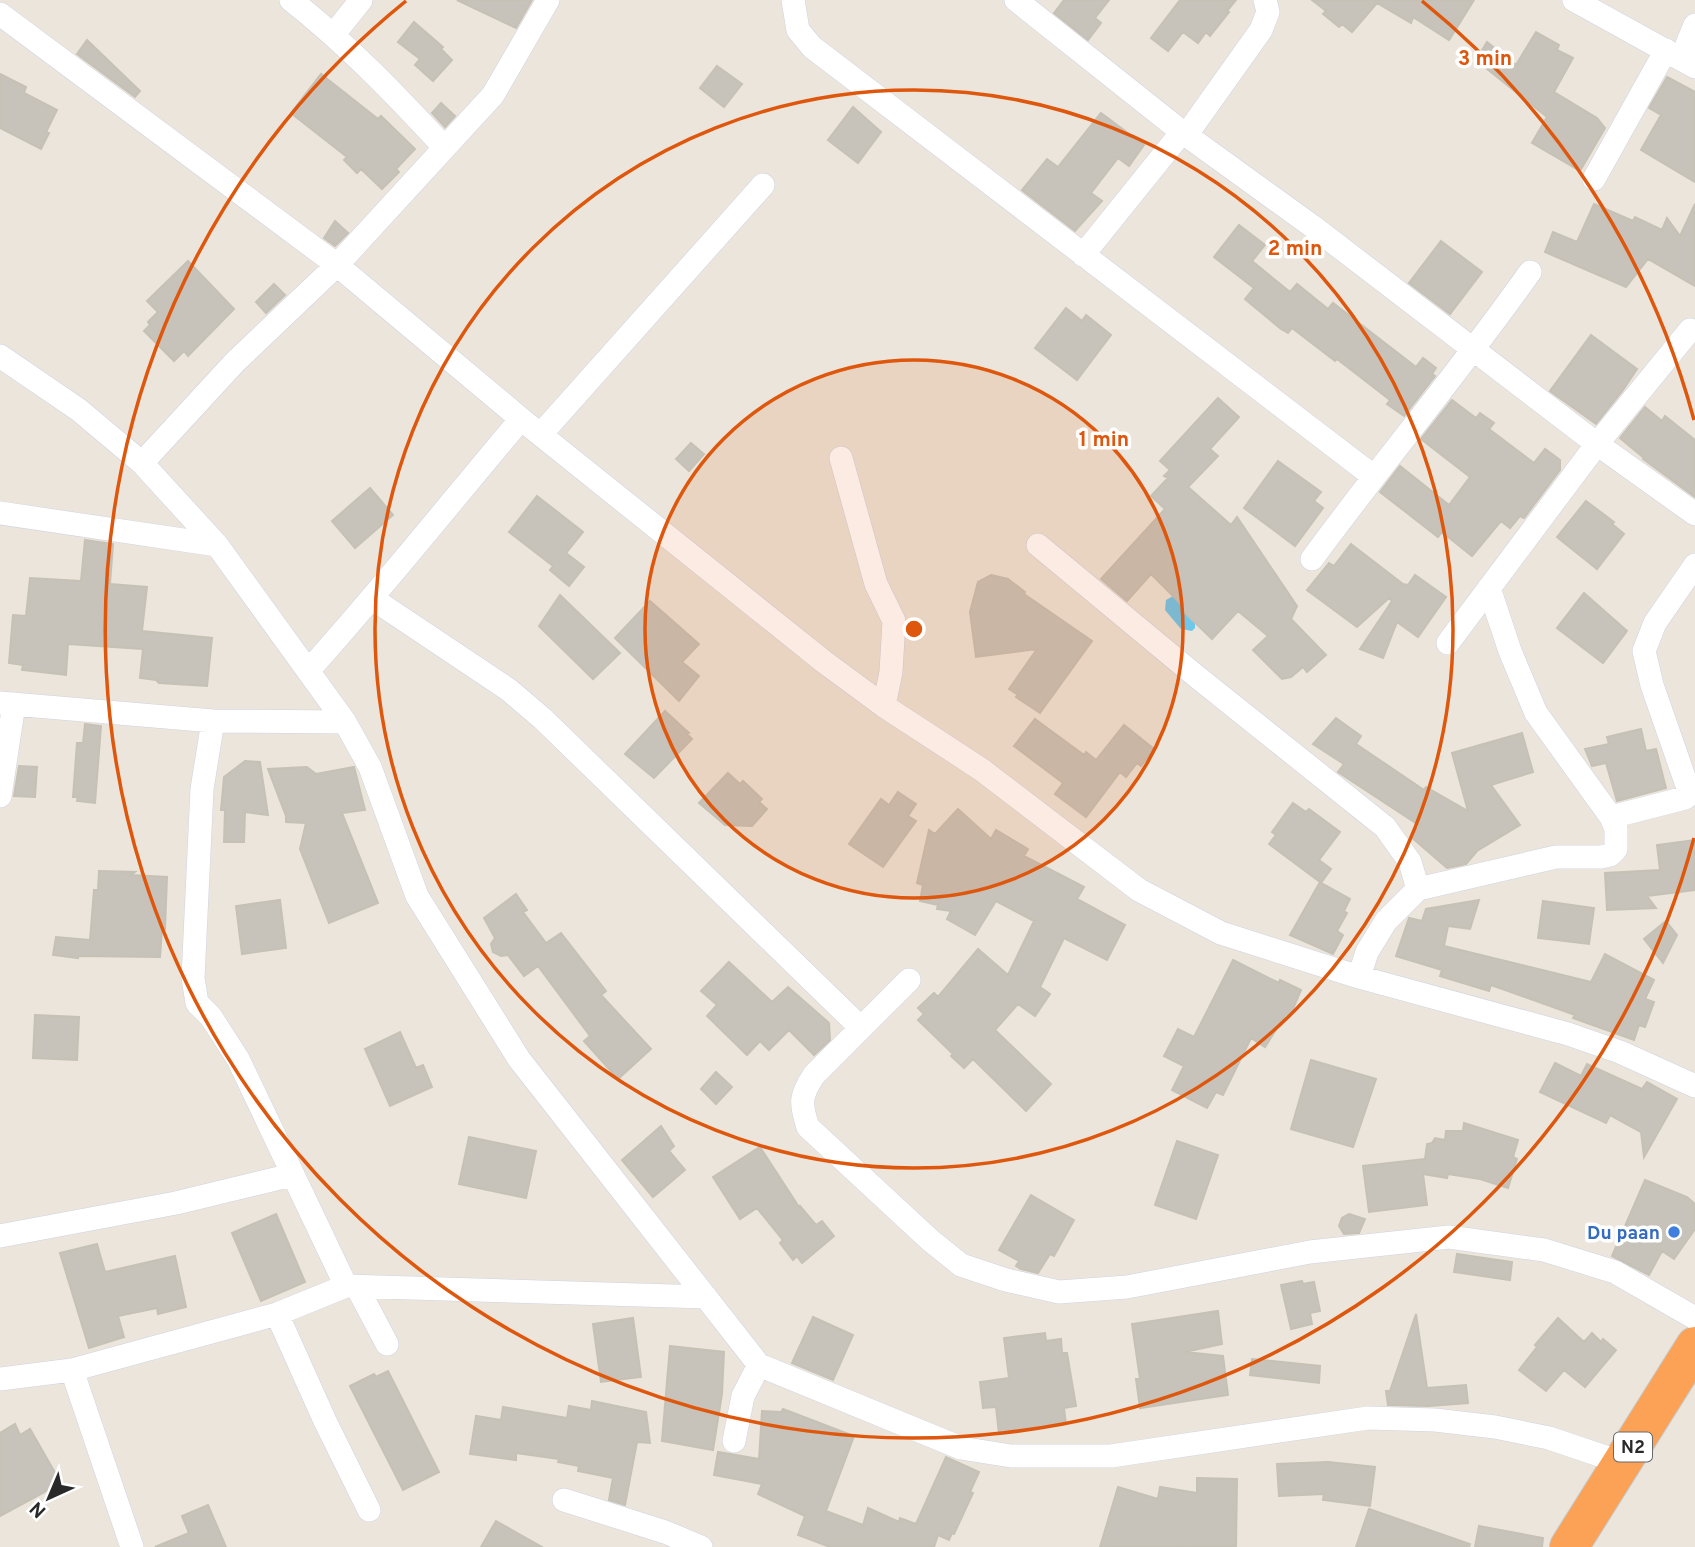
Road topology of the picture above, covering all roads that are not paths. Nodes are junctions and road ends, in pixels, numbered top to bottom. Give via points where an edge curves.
1 (291, 0) edge
2 (361, 0) edge
3 (548, 0) edge
4 (793, 0) edge
5 (1016, 0) edge
6 (1265, 0) edge
7 (1574, 0) edge
8 (0, 14) edge
9 (1695, 25) edge
10 (334, 34) junction
11 (1681, 58) edge
12 (1185, 133) junction
13 (444, 147) junction
14 (1594, 179) dead end
15 (764, 185) dead end
16 (1083, 255) junction
17 (337, 265) junction
18 (1530, 272) dead end
19 (1690, 330) dead end
20 (1474, 348) junction
21 (0, 356) edge
22 (521, 419) junction
23 (541, 434) junction
24 (1597, 444) junction
25 (841, 458) dead end
26 (142, 463) junction
27 (1373, 476) junction
28 (0, 513) edge
29 (1695, 514) edge
30 (217, 545) junction
31 (1038, 545) dead end
32 (1312, 559) dead end
33 (1695, 565) edge
34 (1489, 588) junction
35 (373, 599) junction
36 (1448, 643) dead end
37 (307, 671) junction
38 (7, 704) edge
39 (884, 706) junction
40 (213, 720) junction
41 (345, 722) junction
42 (0, 796) edge
43 (1611, 817) junction
44 (1418, 889) junction
45 (1359, 977) junction
46 (909, 980) dead end
47 (861, 1028) junction
48 (1695, 1086) edge
49 (292, 1175) junction
50 (0, 1236) edge
51 (352, 1286) junction
52 (706, 1297) junction
53 (277, 1314) junction
54 (1695, 1318) edge
55 (387, 1344) dead end
56 (1695, 1346) edge
57 (759, 1365) junction
58 (72, 1370) junction
59 (0, 1379) edge
60 (734, 1441) dead end
61 (1623, 1463) junction
62 (564, 1500) dead end
63 (369, 1510) dead end
64 (132, 1547) edge
65 (701, 1547) edge
66 (1569, 1547) edge

1 - 10 street
2 - 10 street
3 - 13 street via 494,95
4 - 16 street via 798,30 812,47
5 - 12 street
6 - 12 street via 1268,12 1261,30
7 - 11 street
8 - 17 street
9 - 11 street
10 - 13 street
11 - 14 street
12 - 16 street
12 - 20 street
13 - 17 street
15 - 23 street
16 - 27 street
17 - 22 street
17 - 26 street via 235,362
18 - 20 street
19 - 24 street
20 - 24 street
20 - 27 street
21 - 26 street via 79,410
22 - 23 street
22 - 35 street
23 - 39 street via 752,607
24 - 29 street
24 - 34 street
25 - 39 street via 876,584 894,621
26 - 30 street
27 - 32 street
28 - 30 street
30 - 37 street
31 - 44 street via 1385,827 1410,862
33 - 43 street via 1655,623 1644,651 1690,794
34 - 36 street
34 - 43 street via 1536,713
35 - 37 street
35 - 47 street via 509,690 543,719
37 - 41 street
38 - 40 street
38 - 42 street
39 - 45 street via 982,770 1139,890 1221,933
40 - 41 street
40 - 49 street via 202,789 193,978 197,1003 238,1059
41 - 52 street via 370,767 416,896 519,1059
43 - 44 street via 1616,849 1610,855 1556,857
44 - 45 street via 1385,920
45 - 48 street via 1567,1034
46 - 47 street
47 - 54 street via 814,1075 803,1093 802,1110 808,1126 961,1265 1059,1292 1127,1287 1310,1252 1449,1237 1544,1250 1615,1272
49 - 50 street via 176,1203
49 - 51 street
51 - 52 street
51 - 53 street
51 - 55 street
52 - 57 street
53 - 58 street
53 - 63 street
56 - 61 highway, N2
57 - 60 street via 743,1396
57 - 61 street via 961,1448 1011,1456 1111,1456 1368,1418 1495,1427 1549,1438
58 - 59 street
58 - 64 street
61 - 66 highway, N2
62 - 65 street

